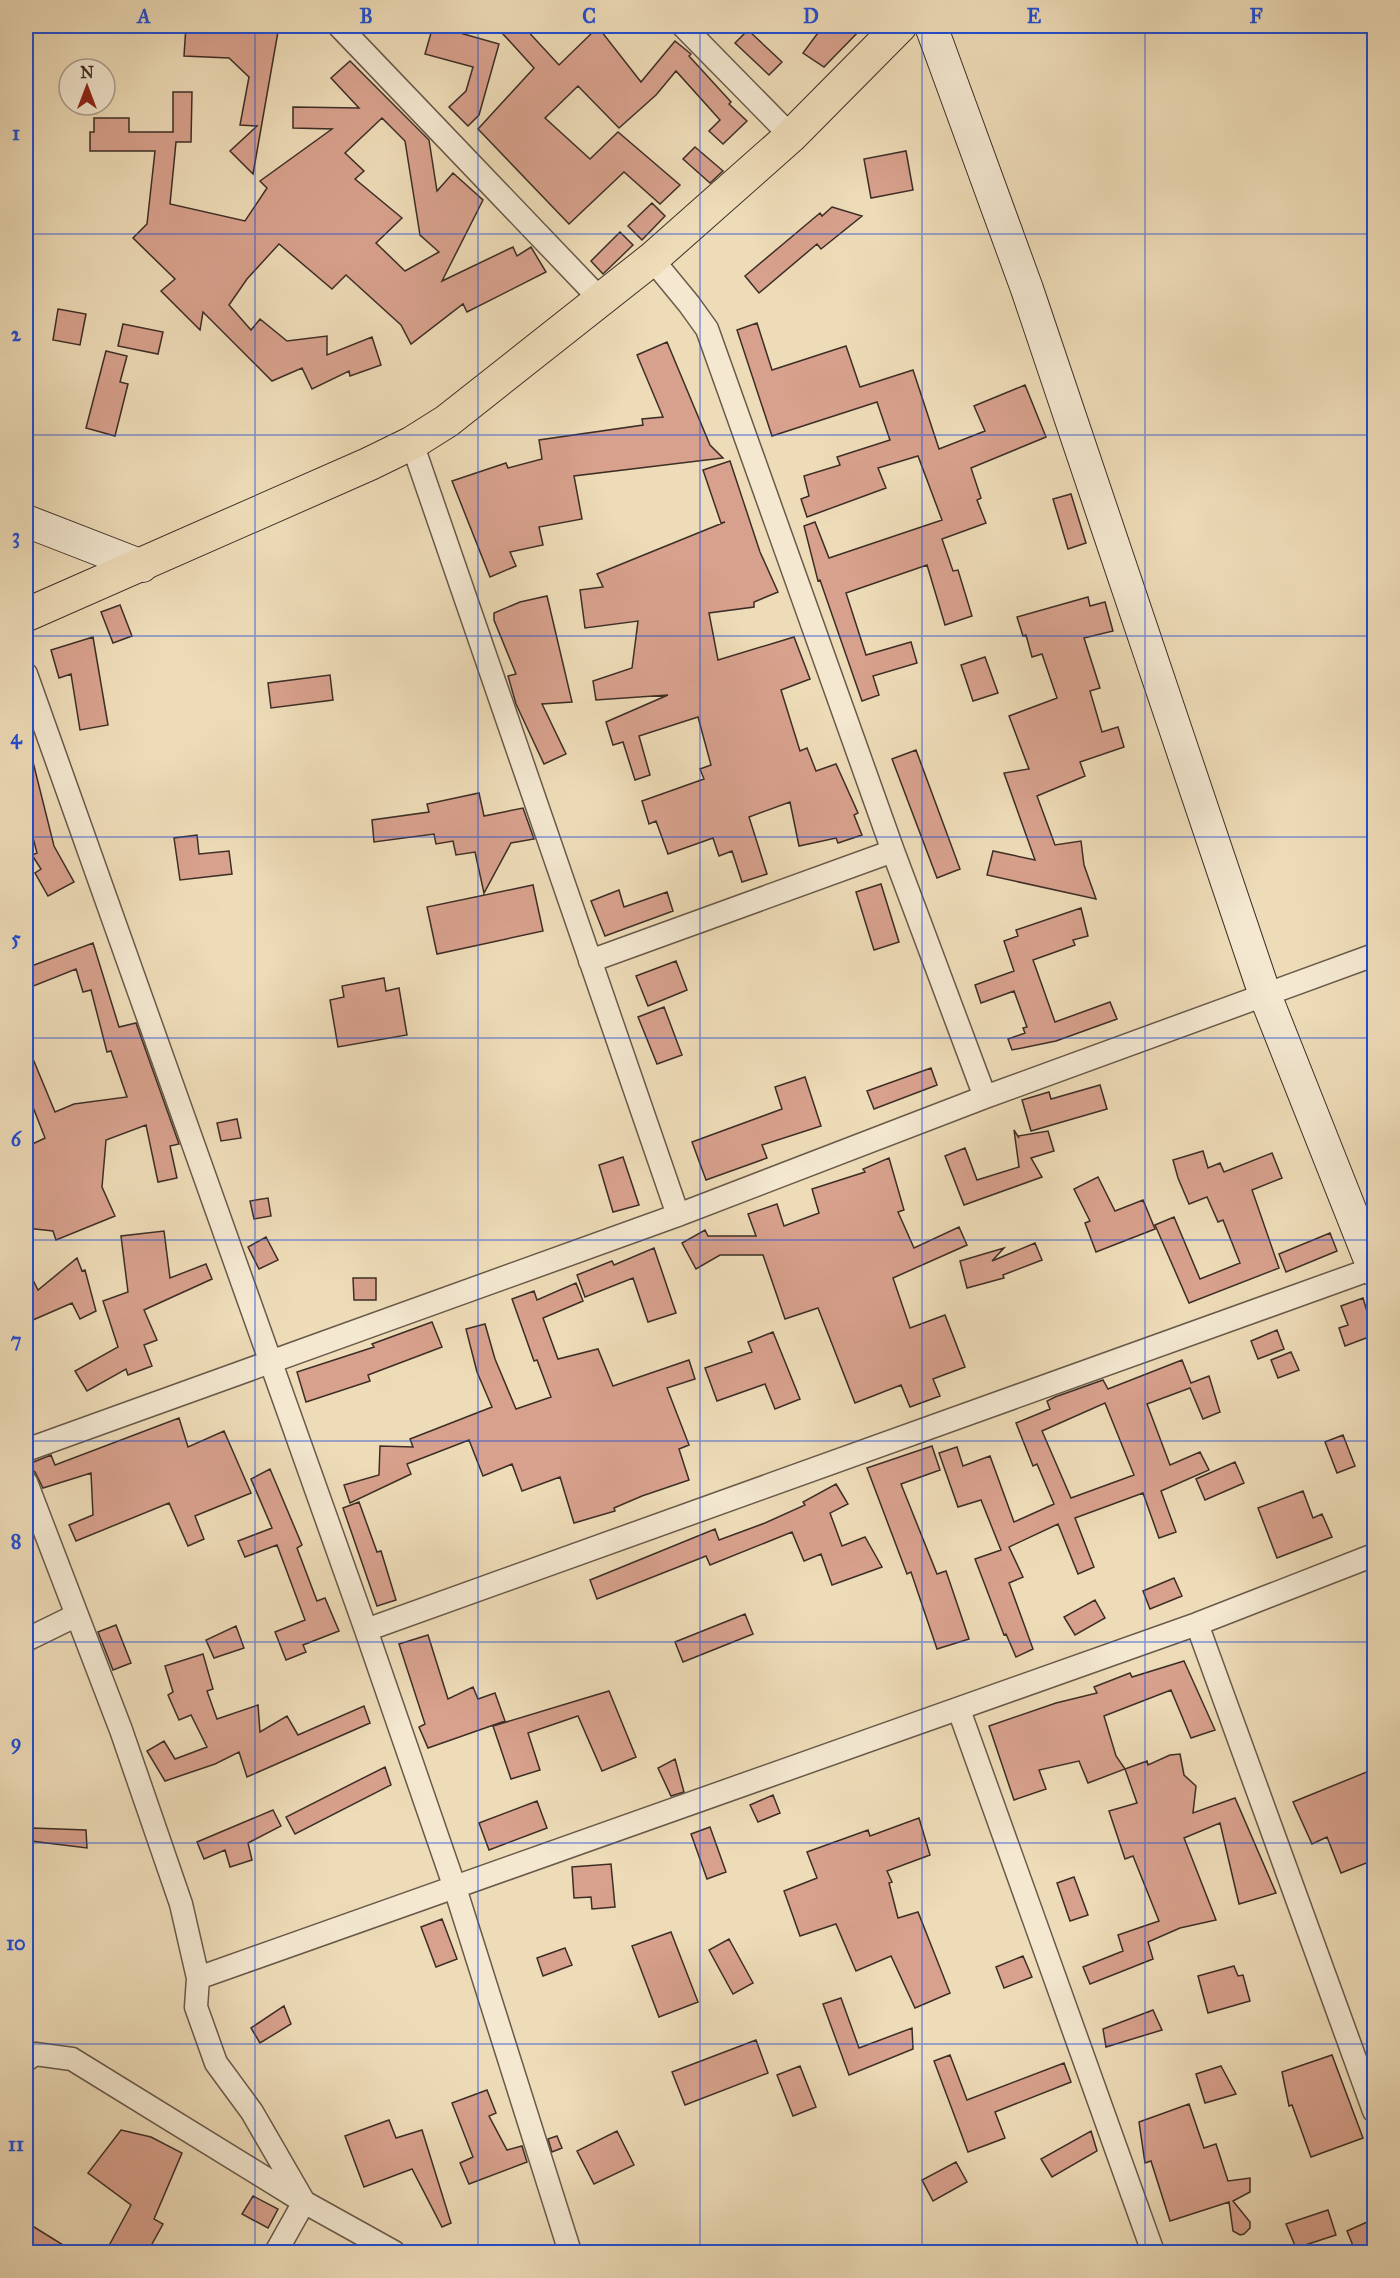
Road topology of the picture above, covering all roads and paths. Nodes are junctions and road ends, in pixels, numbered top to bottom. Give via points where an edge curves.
1 (339, 26) edge
2 (683, 26) edge
3 (900, 26) edge
4 (931, 26) edge
5 (791, 136) junction
6 (652, 259) junction
7 (601, 300) junction
8 (412, 444) junction
9 (26, 521) edge
10 (142, 566) junction
11 (26, 615) edge
12 (26, 674) edge
13 (893, 850) junction
14 (1374, 955) edge
15 (590, 961) junction
16 (1265, 995) junction
17 (985, 1098) junction
18 (678, 1215) junction
19 (1374, 1269) edge
20 (269, 1361) junction
21 (26, 1450) edge
22 (26, 1482) edge
23 (1374, 1555) edge
24 (77, 1615) junction
25 (1197, 1624) junction
26 (366, 1630) junction
27 (26, 1640) edge
28 (959, 1710) junction
29 (455, 1888) junction
30 (198, 1978) junction
31 (26, 2060) edge
32 (1374, 2111) edge
33 (304, 2202) junction
34 (276, 2253) edge
35 (394, 2253) edge
36 (570, 2253) edge
37 (1153, 2253) edge

1 - 7 street
2 - 5 street
3 - 5 main road
4 - 16 street via 1027,289
5 - 6 main road
6 - 7 main road
6 - 13 street via 707,329
7 - 8 main road via 447,422
8 - 10 main road
8 - 15 street
9 - 10 street
10 - 11 main road
12 - 20 street
13 - 15 street
13 - 17 street
14 - 16 street
15 - 18 street
16 - 17 street
16 - 19 street
17 - 18 street
18 - 20 street
19 - 26 street
20 - 21 street
20 - 26 street
22 - 24 street
23 - 25 street
24 - 27 street
24 - 30 street via 122,1730 177,1893
25 - 28 street
25 - 32 street
26 - 29 street
28 - 29 street
28 - 37 street
29 - 30 street
29 - 36 street
30 - 33 street via 196,2007 216,2063 252,2112
31 - 33 street via 35,2054 72,2060
33 - 34 street
33 - 35 street

